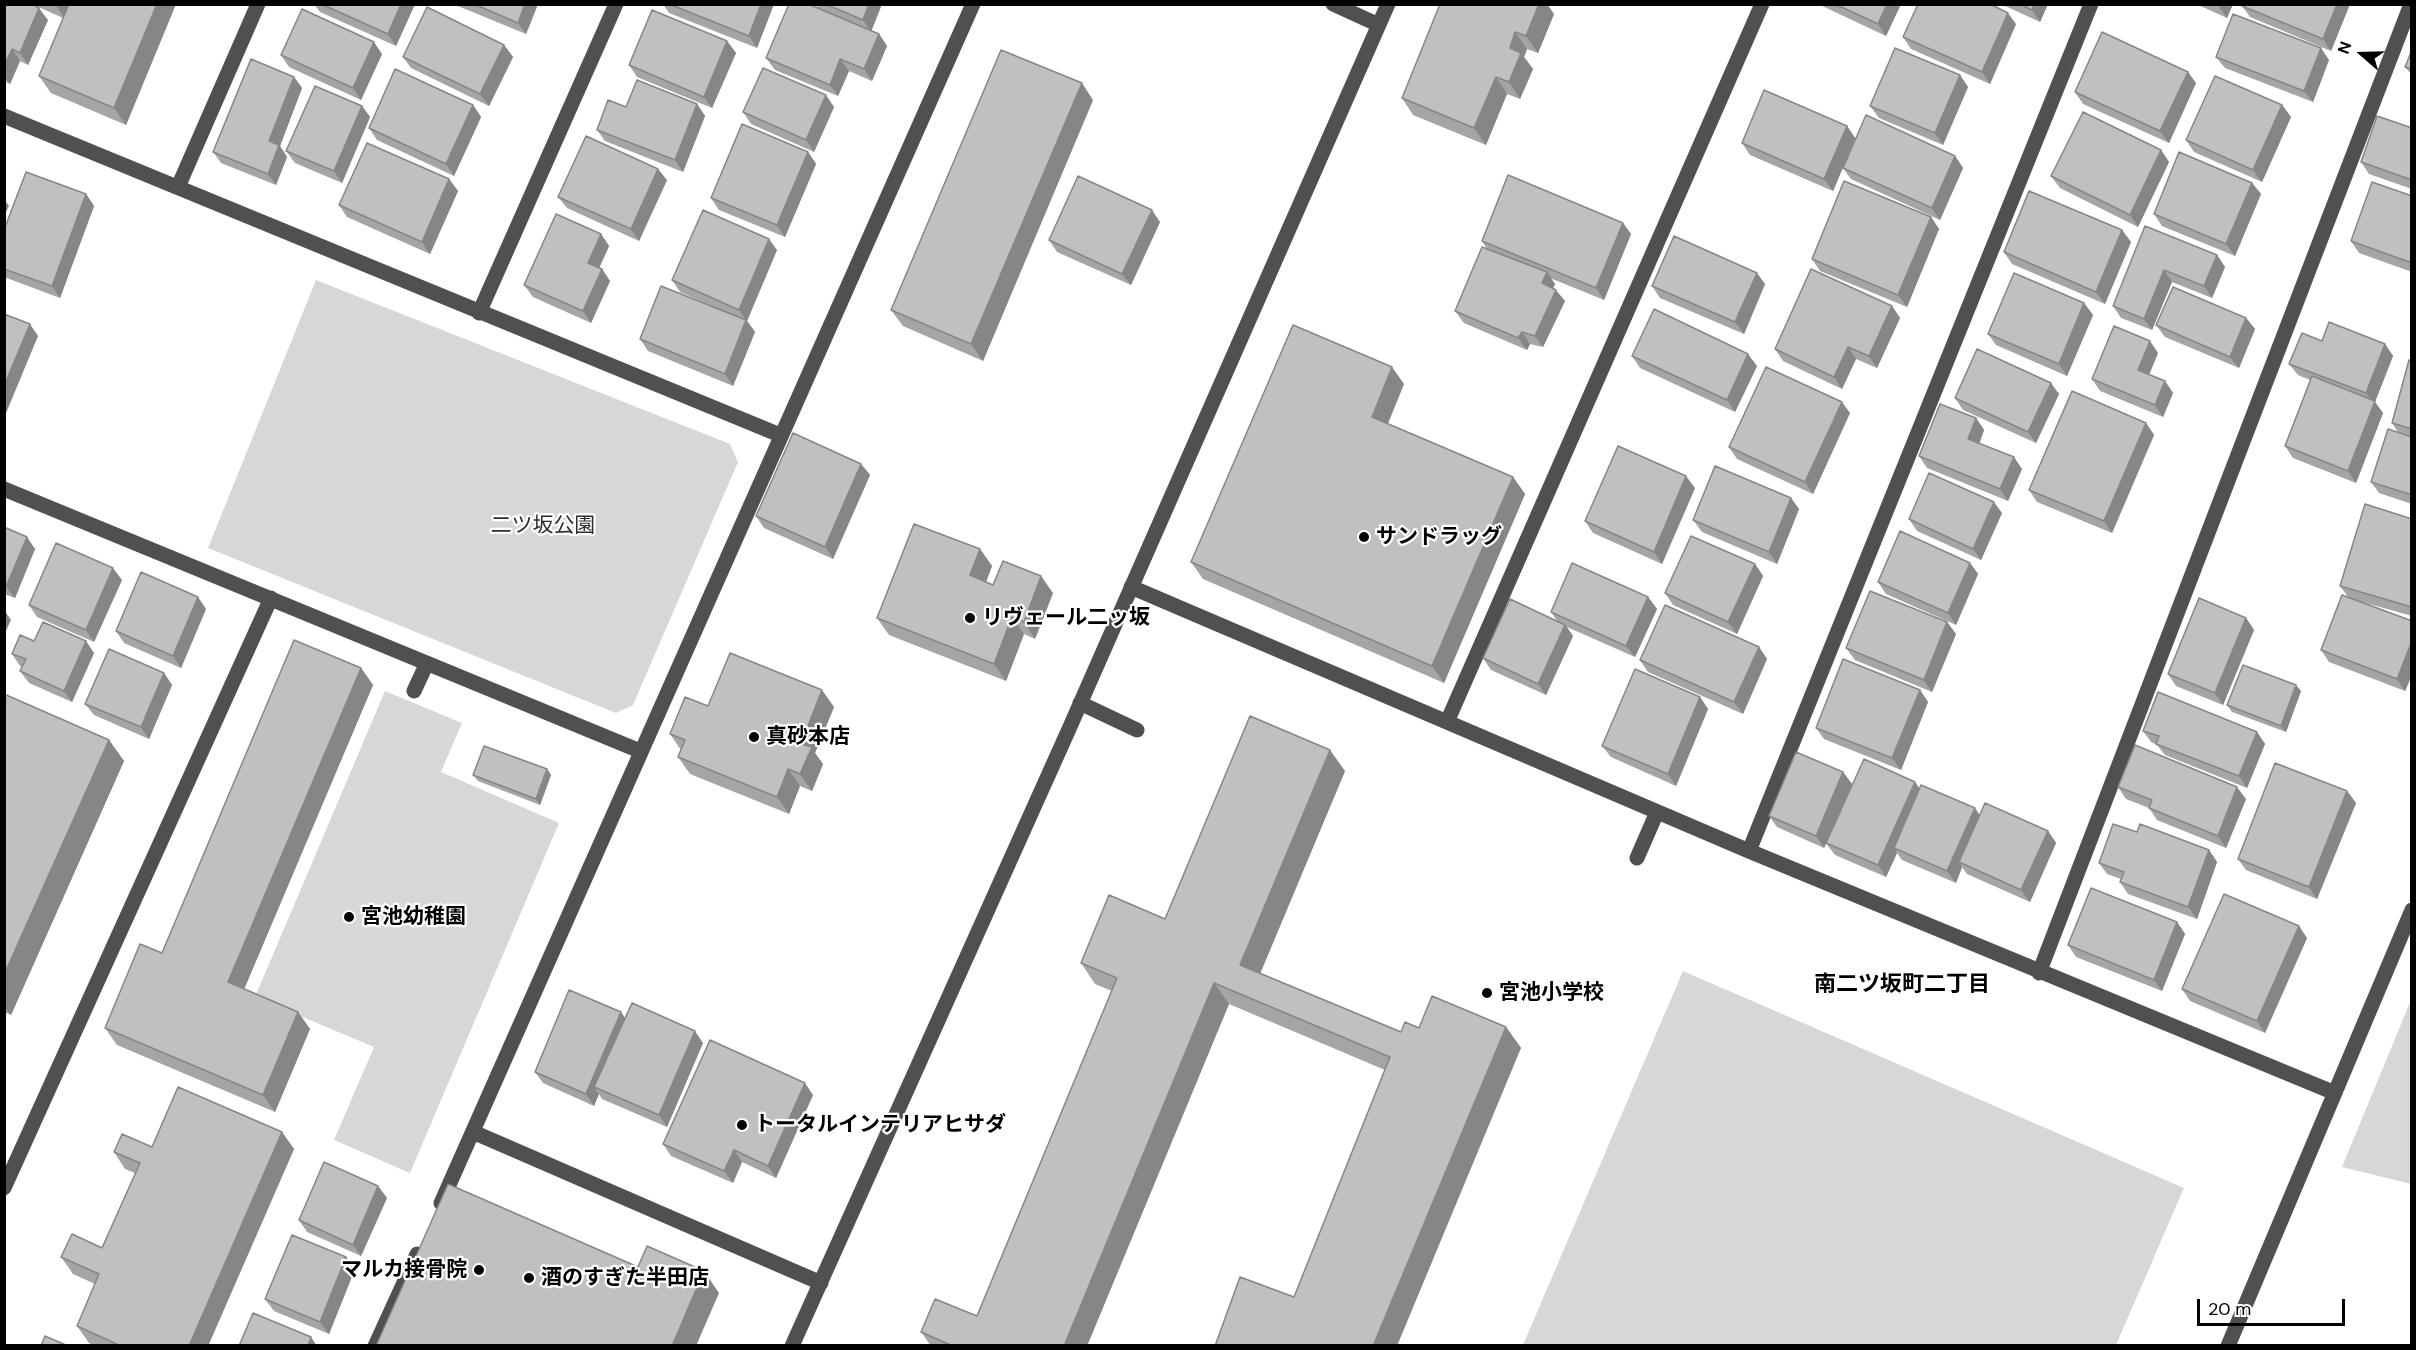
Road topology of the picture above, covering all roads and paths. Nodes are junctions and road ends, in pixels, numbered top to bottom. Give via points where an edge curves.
1 (258, 4) edge
2 (615, 4) edge
3 (973, 4) edge
4 (1333, 4) edge
5 (1388, 4) edge
6 (1762, 4) edge
7 (2091, 4) edge
8 (2411, 4) edge
9 (1379, 25) junction
10 (4, 116) edge
11 (178, 187) junction
12 (479, 313) junction
13 (780, 435) junction
14 (4, 489) edge
15 (1131, 587) junction
16 (271, 598) junction
17 (427, 663) junction
18 (414, 691) dead end
19 (1080, 703) junction
20 (1447, 722) junction
21 (1137, 730) dead end
22 (640, 751) junction
23 (1657, 812) junction
24 (1749, 851) junction
25 (1637, 858) dead end
26 (2412, 910) edge
27 (2039, 973) junction
28 (2335, 1093) junction
29 (473, 1132) junction
30 (4, 1188) edge
31 (434, 1217) edge
32 (424, 1239) edge
33 (821, 1282) junction
34 (375, 1346) edge
35 (792, 1346) edge
36 (2228, 1346) edge

1 - 11 street
2 - 12 street
3 - 13 street
4 - 9 street
5 - 9 street
6 - 20 street
7 - 24 street
8 - 27 street
9 - 15 street
10 - 11 street
11 - 12 street
12 - 13 street
13 - 22 street
14 - 16 street
15 - 19 street
15 - 20 street
16 - 17 street
16 - 30 street
17 - 18 street
17 - 22 street
19 - 21 street
19 - 33 street
20 - 23 street
22 - 29 street
23 - 24 street
23 - 25 street
24 - 27 street
26 - 28 street
27 - 28 street
28 - 36 street
29 - 31 street
29 - 33 street
32 - 34 street
33 - 35 street

